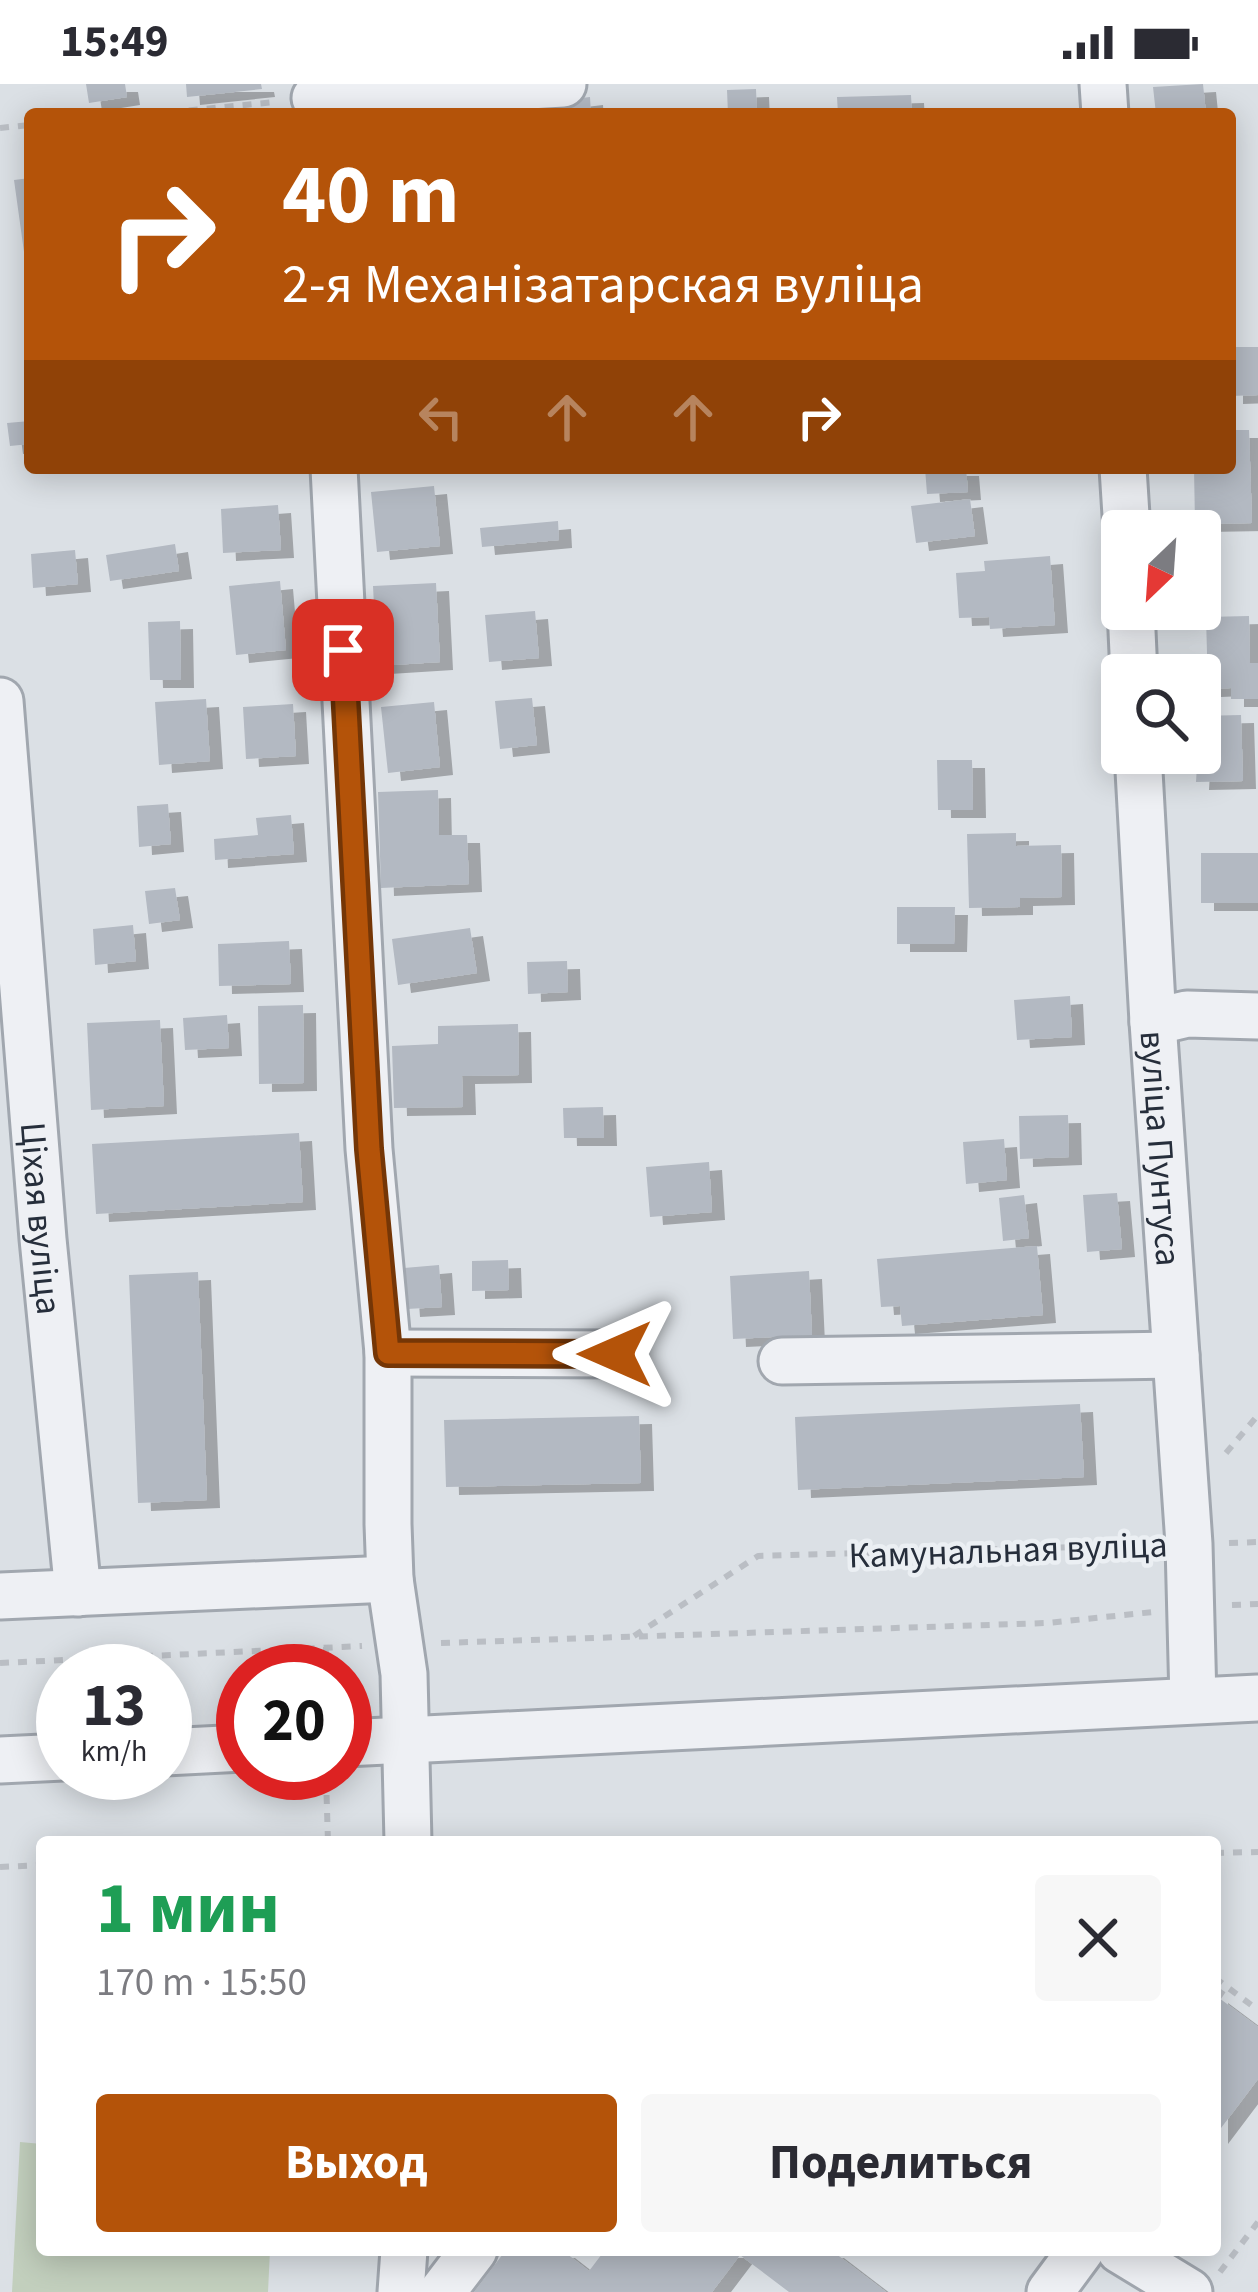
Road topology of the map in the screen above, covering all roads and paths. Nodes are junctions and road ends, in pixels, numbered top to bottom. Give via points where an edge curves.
1 (562, 84) edge
2 (314, 99) edge
3 (217, 108) edge
4 (334, 474) edge
5 (1123, 474) edge
6 (1125, 510) edge
7 (0, 700) edge
8 (1139, 774) edge
9 (1258, 1016) edge
10 (1153, 1022) junction
11 (21, 1241) edge
12 (388, 1353) junction
13 (615, 1354) dead end
14 (1176, 1355) junction
15 (782, 1360) dead end
16 (1258, 1542) edge
17 (1189, 1544) junction
18 (390, 1579) junction
19 (78, 1593) junction
20 (0, 1596) edge
21 (1258, 1604) edge
22 (1190, 1607) junction
23 (631, 1638) junction
24 (401, 1644) junction
25 (372, 1645) edge
26 (216, 1652) edge
27 (0, 1663) edge
28 (1258, 1698) edge
29 (1193, 1700) junction
30 (405, 1739) junction
31 (372, 1741) edge
32 (36, 1758) edge
33 (0, 1760) edge
34 (327, 1800) edge
35 (328, 1836) edge
36 (408, 1836) edge
37 (1258, 1852) edge
38 (1221, 1853) edge
39 (36, 1865) edge
40 (0, 1867) edge
41 (1221, 1982) edge
42 (1226, 1985) junction
43 (1221, 1993) edge
44 (1258, 2010) edge
45 (1258, 2222) edge
46 (404, 2256) edge
47 (469, 2256) edge
48 (1077, 2256) edge
49 (1135, 2256) edge
50 (1204, 2283) edge
51 (401, 2292) edge
52 (442, 2292) edge
53 (1050, 2292) edge

1 - 2 street
2 - 3 path
4 - 12 street via 369,1149
5 - 6 street
7 - 11 street, Ціхая вуліца
8 - 10 street, вуліца Пунтуса
9 - 10 street via 1187,1014
10 - 14 street, вуліца Пунтуса
11 - 19 street, Ціхая вуліца
12 - 13 street
12 - 18 street
14 - 15 street
14 - 17 street, вуліца Пунтуса
16 - 17 path, Камунальная вуліца
17 - 22 street, вуліца Пунтуса
17 - 23 path, Камунальная вуліца via 758,1556
18 - 19 street
18 - 24 street
19 - 20 street
21 - 22 path
22 - 23 path via 1047,1623
22 - 29 street, вуліца Пунтуса
23 - 24 path
24 - 25 path
24 - 30 street
26 - 27 path
28 - 29 street
29 - 30 street
30 - 31 street
30 - 36 street
32 - 33 street
34 - 35 path
37 - 38 path
39 - 40 path
41 - 42 path
42 - 43 path
42 - 44 path
45 - 50 path
46 - 51 street
47 - 52 street
48 - 53 street
49 - 50 street

